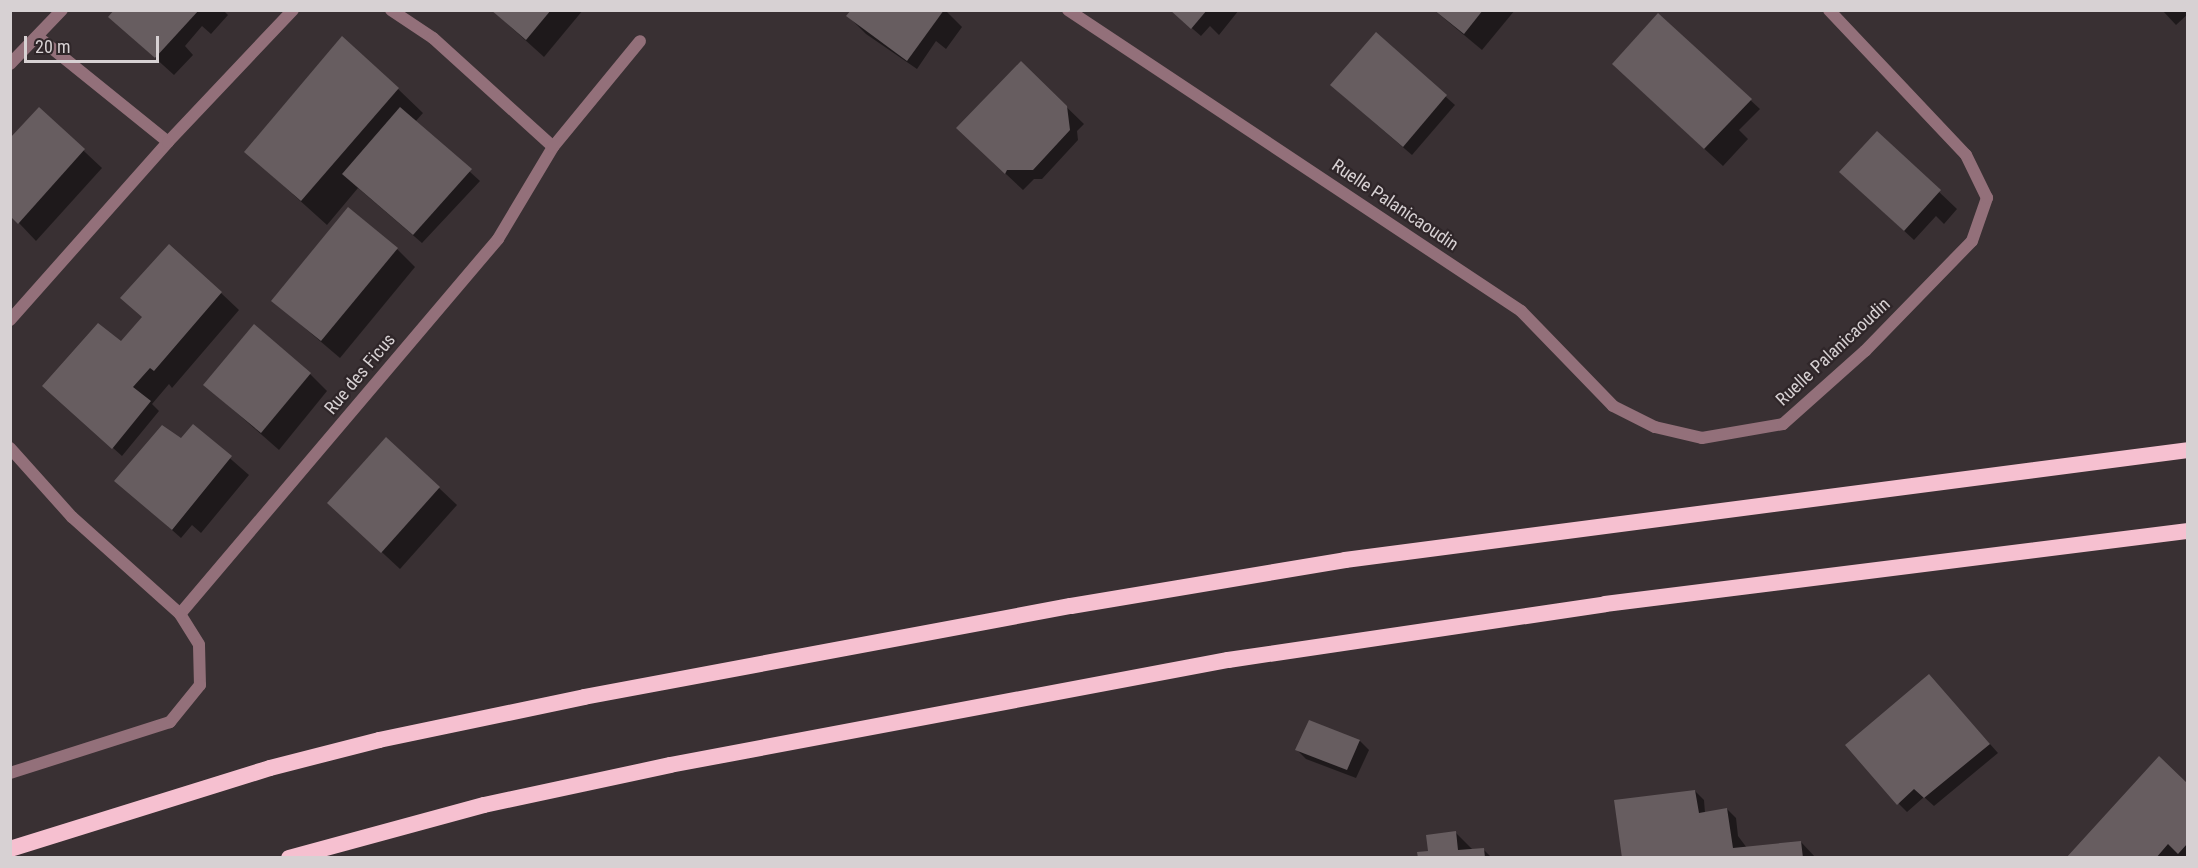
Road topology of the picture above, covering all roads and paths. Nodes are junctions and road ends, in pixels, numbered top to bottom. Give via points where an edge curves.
1 (62, 10) edge
2 (293, 10) edge
3 (391, 10) edge
4 (1068, 10) edge
5 (1829, 10) edge
6 (38, 38) junction
7 (640, 41) dead end
8 (10, 64) edge
9 (168, 142) junction
10 (553, 147) junction
11 (10, 320) edge
12 (10, 448) edge
13 (2187, 450) edge
14 (2187, 531) edge
15 (180, 614) junction
16 (10, 773) edge
17 (10, 849) edge
18 (289, 858) edge

1 - 6 street
2 - 9 street
3 - 10 street via 432,38
4 - 5 street, Ruelle Palanicaoudin via 1521,311 1613,406 1655,427 1702,438 1783,424 1865,351 1972,241 1987,198 1966,155
6 - 8 street
6 - 9 street
7 - 10 street, Rue des Ficus
9 - 11 street
10 - 15 street, Rue des Ficus via 498,239
12 - 15 street via 72,517
13 - 17 highway via 1345,560 1071,606 596,695 380,740 270,768
14 - 18 highway via 1605,604 1228,660 670,765 473,808
15 - 16 street via 199,645 200,685 171,722

